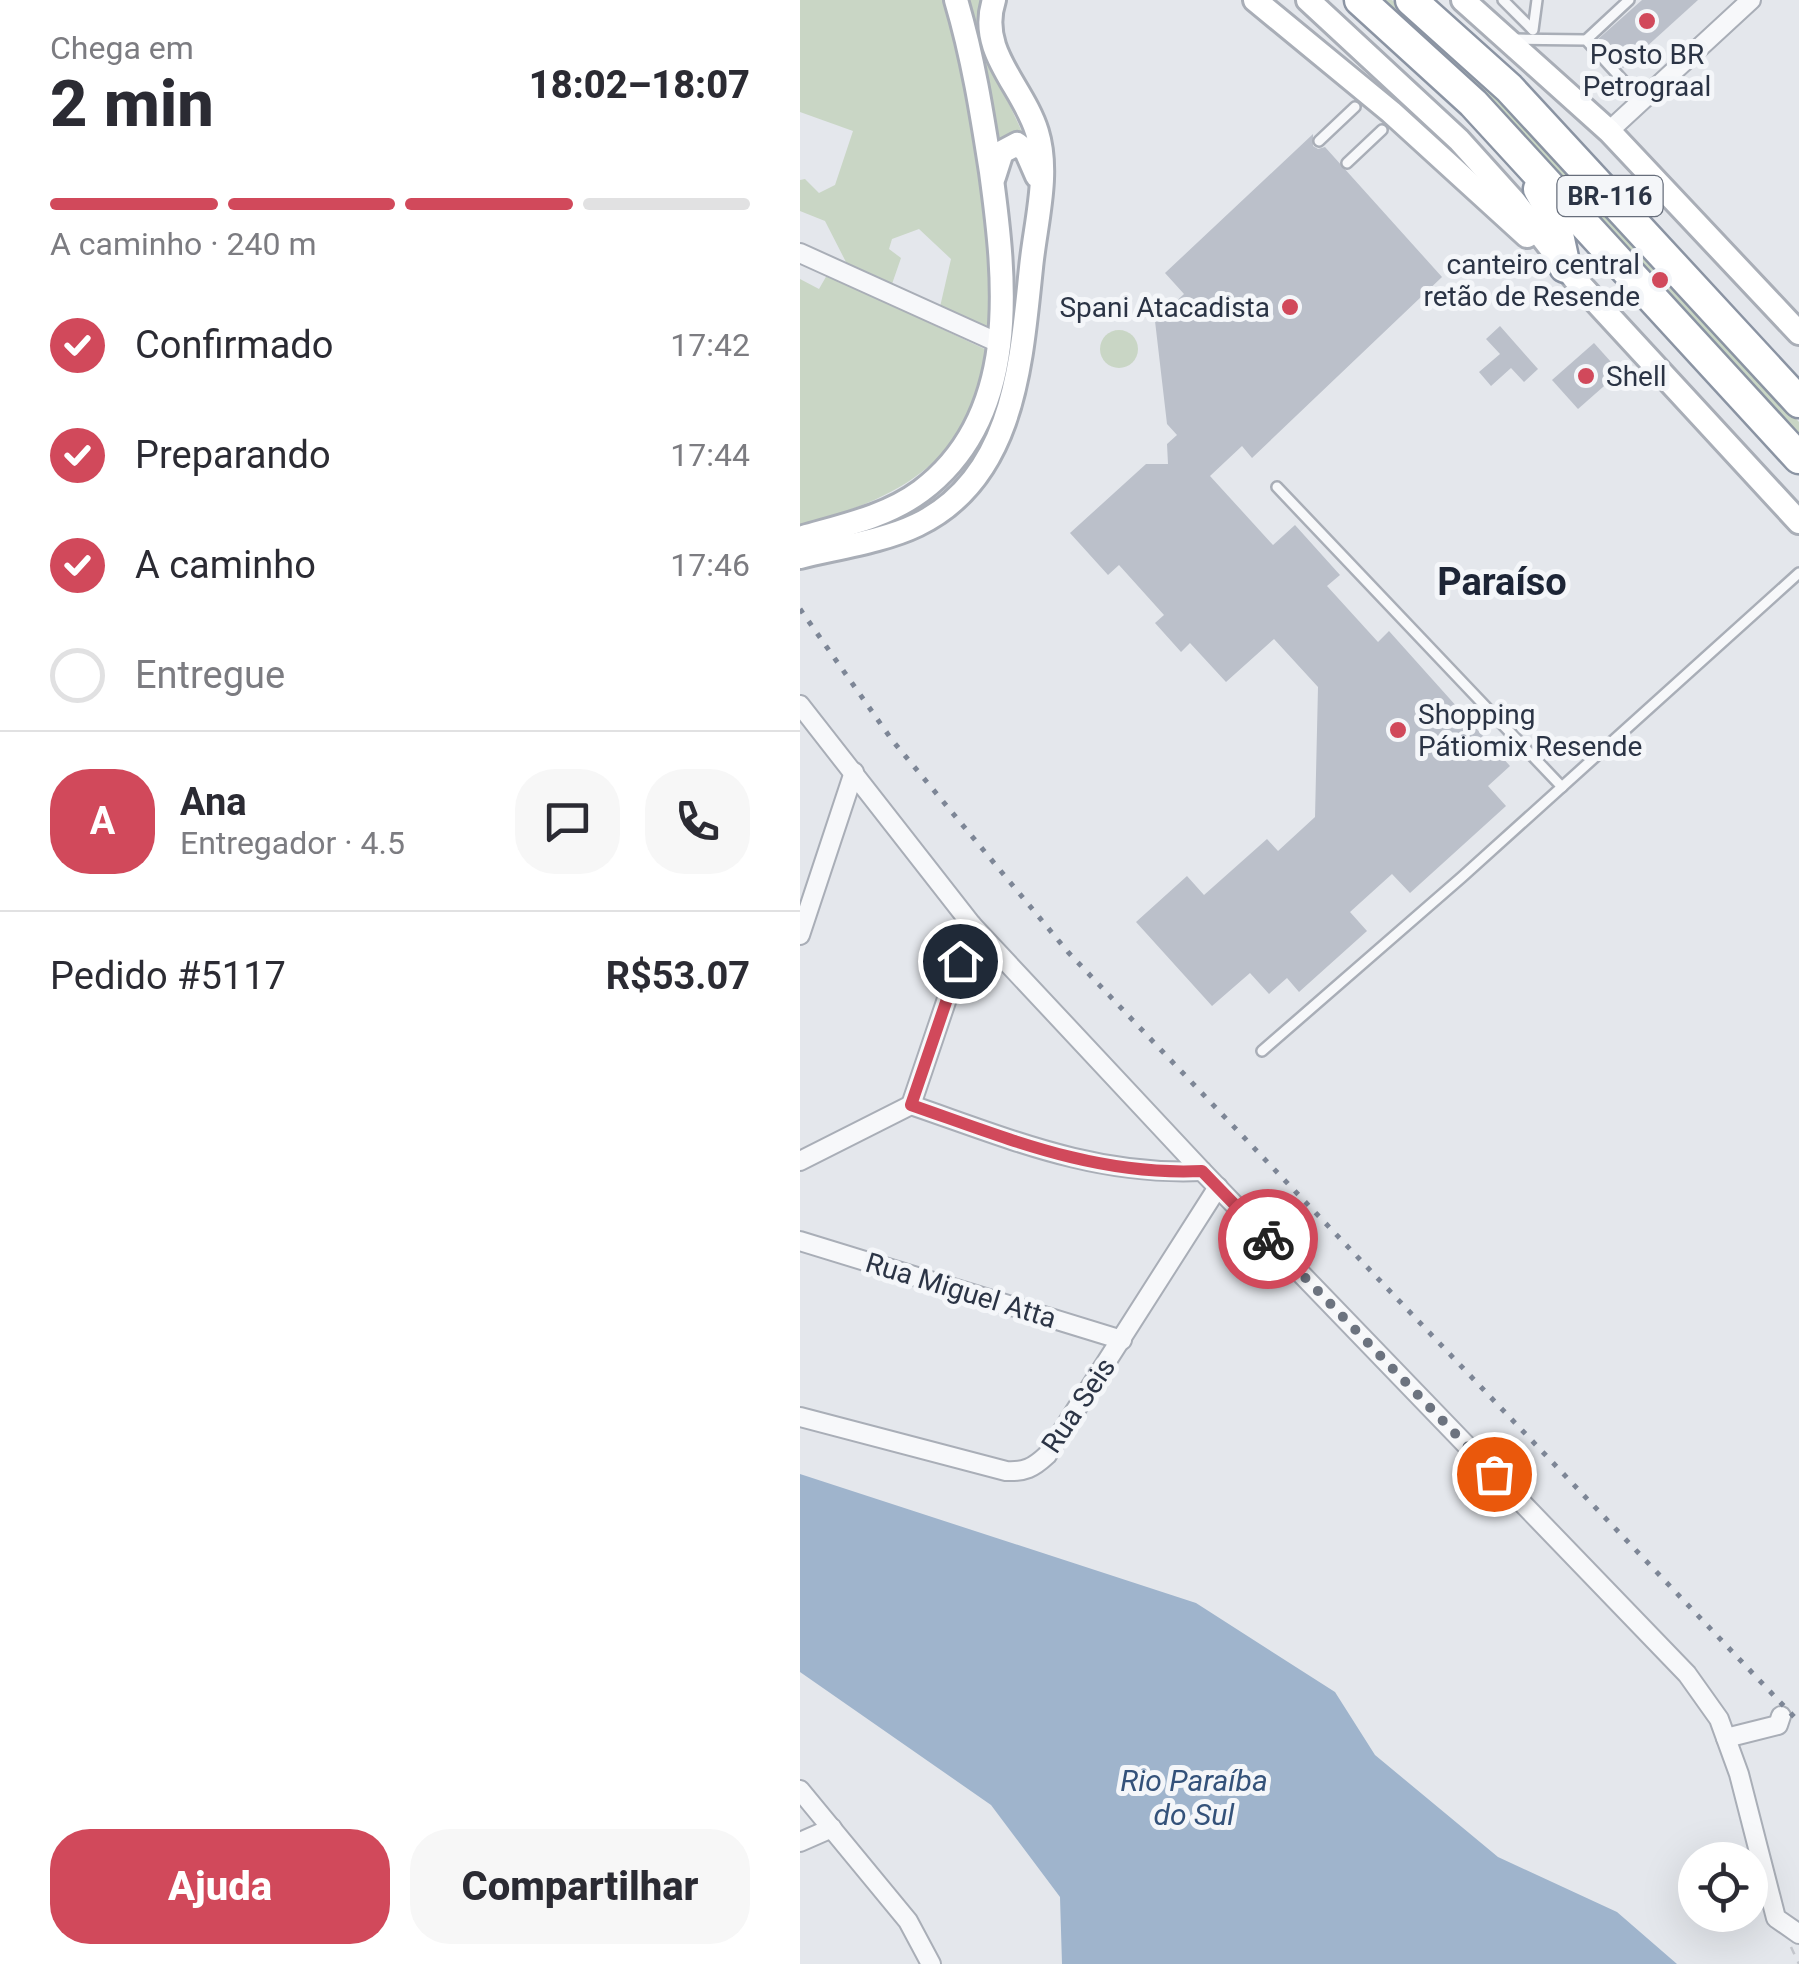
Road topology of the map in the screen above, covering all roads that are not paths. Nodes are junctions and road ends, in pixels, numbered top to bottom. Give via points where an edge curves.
1 (956, 0) edge
2 (994, 0) edge
3 (1255, 0) edge
4 (1308, 0) edge
5 (1360, 0) edge
6 (1411, 0) edge
7 (1438, 0) edge
8 (1463, 0) edge
9 (1503, 0) edge
10 (1536, 0) edge
11 (1629, 0) edge
12 (1750, 0) edge
13 (1506, 39) junction
14 (1586, 40) junction
15 (1641, 100) junction
16 (1474, 103) junction
17 (1355, 107) dead end
18 (1382, 130) dead end
19 (1609, 130) junction
20 (1320, 141) dead end
21 (1347, 162) dead end
22 (1040, 184) junction
23 (992, 186) junction
24 (1613, 199) junction
25 (800, 253) edge
26 (1565, 267) junction
27 (1799, 333) edge
28 (1001, 344) junction
29 (1799, 402) edge
30 (1799, 458) edge
31 (1277, 487) dead end
32 (1799, 522) edge
33 (802, 547) edge
34 (1799, 573) edge
35 (802, 710) edge
36 (854, 772) junction
37 (1562, 788) junction
38 (972, 925) junction
39 (800, 935) edge
40 (1262, 1051) dead end
41 (911, 1105) junction
42 (800, 1161) edge
43 (1202, 1171) junction
44 (1218, 1187) junction
45 (800, 1240) edge
46 (1122, 1340) junction
47 (800, 1417) edge
48 (1782, 1716) dead end
49 (1726, 1738) junction
50 (800, 1790) edge
51 (832, 1828) junction
52 (800, 1842) edge
53 (1799, 1934) edge
54 (931, 1964) edge

1 - 23 main road via 972,52
2 - 22 main road via 990,34 1038,134
3 - 26 main road
4 - 26 main road via 1459,140
5 - 16 highway, BR-116
6 - 24 highway, BR-116 via 1509,88
7 - 24 highway via 1531,96
8 - 13 main road
9 - 10 lane via 1535,32
11 - 14 lane
12 - 15 street
13 - 14 lane
13 - 19 main road
14 - 15 lane
15 - 19 street
16 - 26 highway via 1548,201
16 - 30 highway, BR-116
17 - 20 lane
18 - 21 lane
19 - 27 main road
22 - 23 main road via 1017,144 998,158
22 - 33 main road via 1012,406 971,482 917,526
23 - 28 main road
24 - 29 highway, BR-116
25 - 28 street
26 - 32 main road
28 - 33 main road via 976,429 941,473 897,506
31 - 37 lane
34 - 37 lane
35 - 36 street
36 - 38 street
36 - 39 street
37 - 40 lane
38 - 41 street
38 - 43 street
41 - 42 street
41 - 43 street via 1068,1158 1128,1171
43 - 44 street
44 - 46 street, Rua Seis
44 - 49 street via 1687,1674
45 - 46 street, Rua Miguel Atta
46 - 47 street, Rua Seis via 1047,1455 1023,1472
48 - 49 street via 1778,1724
49 - 53 street via 1776,1918
50 - 51 street
51 - 52 street
51 - 54 street via 908,1921

